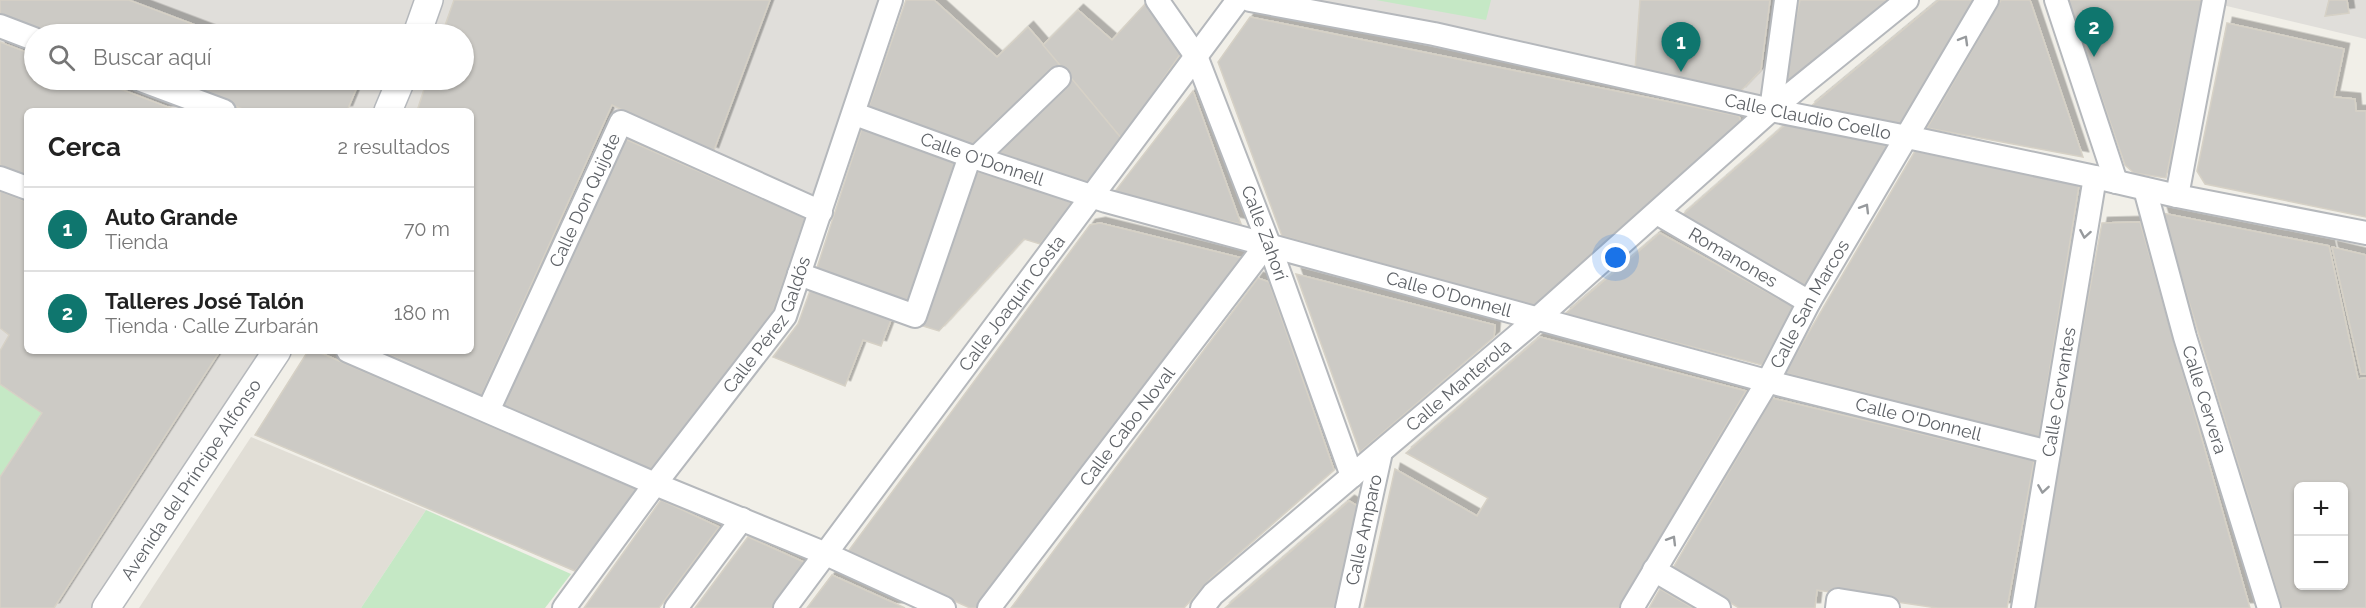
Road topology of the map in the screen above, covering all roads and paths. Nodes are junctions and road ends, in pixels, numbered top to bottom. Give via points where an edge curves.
1 (429, 0) edge
2 (891, 0) edge
3 (1157, 0) edge
4 (1238, 0) edge
5 (1250, 0) edge
6 (1786, 0) edge
7 (1907, 0) edge
8 (1987, 0) edge
9 (2056, 0) edge
10 (2214, 0) edge
11 (421, 24) edge
12 (0, 26) edge
13 (24, 35) edge
14 (1197, 56) junction
15 (1059, 78) dead end
16 (168, 90) edge
17 (397, 90) edge
18 (216, 108) edge
19 (389, 108) edge
20 (1770, 110) junction
21 (855, 114) junction
22 (1907, 136) junction
23 (973, 157) junction
24 (0, 178) edge
25 (2106, 179) junction
26 (24, 187) edge
27 (2145, 189) junction
28 (2177, 196) junction
29 (1091, 197) junction
30 (821, 212) junction
31 (1657, 213) junction
32 (2366, 233) edge
33 (1268, 246) junction
34 (799, 274) junction
35 (1809, 302) junction
36 (1539, 318) junction
37 (275, 354) edge
38 (355, 354) edge
39 (1768, 381) junction
40 (488, 411) junction
41 (1381, 452) junction
42 (2049, 452) junction
43 (1352, 476) junction
44 (655, 484) junction
45 (742, 519) junction
46 (826, 554) junction
47 (1654, 570) junction
48 (106, 608) edge
49 (564, 608) edge
50 (676, 608) edge
51 (785, 608) edge
52 (944, 608) edge
53 (990, 608) edge
54 (1202, 608) edge
55 (1347, 608) edge
56 (1632, 608) edge
57 (1719, 608) edge
58 (1837, 608) edge
59 (1888, 608) edge
60 (2023, 608) edge
61 (2269, 608) edge

1 - 11 street
2 - 21 street, Calle Pérez Galdós
3 - 14 street, Calle Zahorí
4 - 14 street, Calle Joaquín Costa
5 - 20 street, Calle Claudio Coello via 1434,34
6 - 20 street
7 - 20 street, Calle Manterola
22 -> 8 street, Calle San Marcos
9 - 25 street
10 - 28 street
12 - 13 street
14 - 29 street, Calle Joaquín Costa
14 - 33 street, Calle Zahorí
15 - 23 street
16 - 18 street
17 - 19 street
20 - 22 street, Calle Claudio Coello
20 - 31 street, Calle Manterola
21 - 23 street, Calle O'Donnell
21 - 30 street, Calle Pérez Galdós
22 - 25 street, Calle Claudio Coello
35 -> 22 street, Calle San Marcos
23 - 29 street, Calle O'Donnell
23 - 34 street via 915,316
24 - 26 street
25 - 27 street, Calle Claudio Coello
25 -> 42 street, Calle Cervantes
27 - 28 street, Calle Claudio Coello
27 - 61 street, Calle Cervera via 2185,337
28 - 32 street, Calle Claudio Coello
29 - 33 street, Calle O'Donnell
29 - 46 street, Calle Joaquín Costa
30 - 34 street, Calle Pérez Galdós
30 - 40 street, Calle Don Quijote via 621,122
31 - 35 street, Romanones
31 - 36 street, Calle Manterola
33 - 36 street, Calle O'Donnell
33 - 43 street, Calle Zahorí
33 - 53 street, Calle Cabo Noval
34 - 44 street, Calle Pérez Galdós via 785,316
35 - 39 street, Calle San Marcos
36 - 39 street, Calle O'Donnell
36 - 41 street, Calle Manterola
37 - 48 street, Avenida del Príncipe Alfonso
38 - 40 street
39 - 42 street, Calle O'Donnell
47 -> 39 street, Calle San Marcos
40 - 44 street
41 - 43 street, Calle Manterola
41 - 55 street, Calle Amparo
42 -> 60 street, Calle Cervantes
43 - 54 street, Calle Manterola via 1213,594
44 - 45 street
44 - 49 street, Calle Pérez Galdós
45 - 46 street
45 - 50 street
46 - 51 street, Calle Joaquín Costa
46 - 52 street
47 - 56 street, Calle San Marcos
47 - 57 street
58 - 59 street via 1838,600

